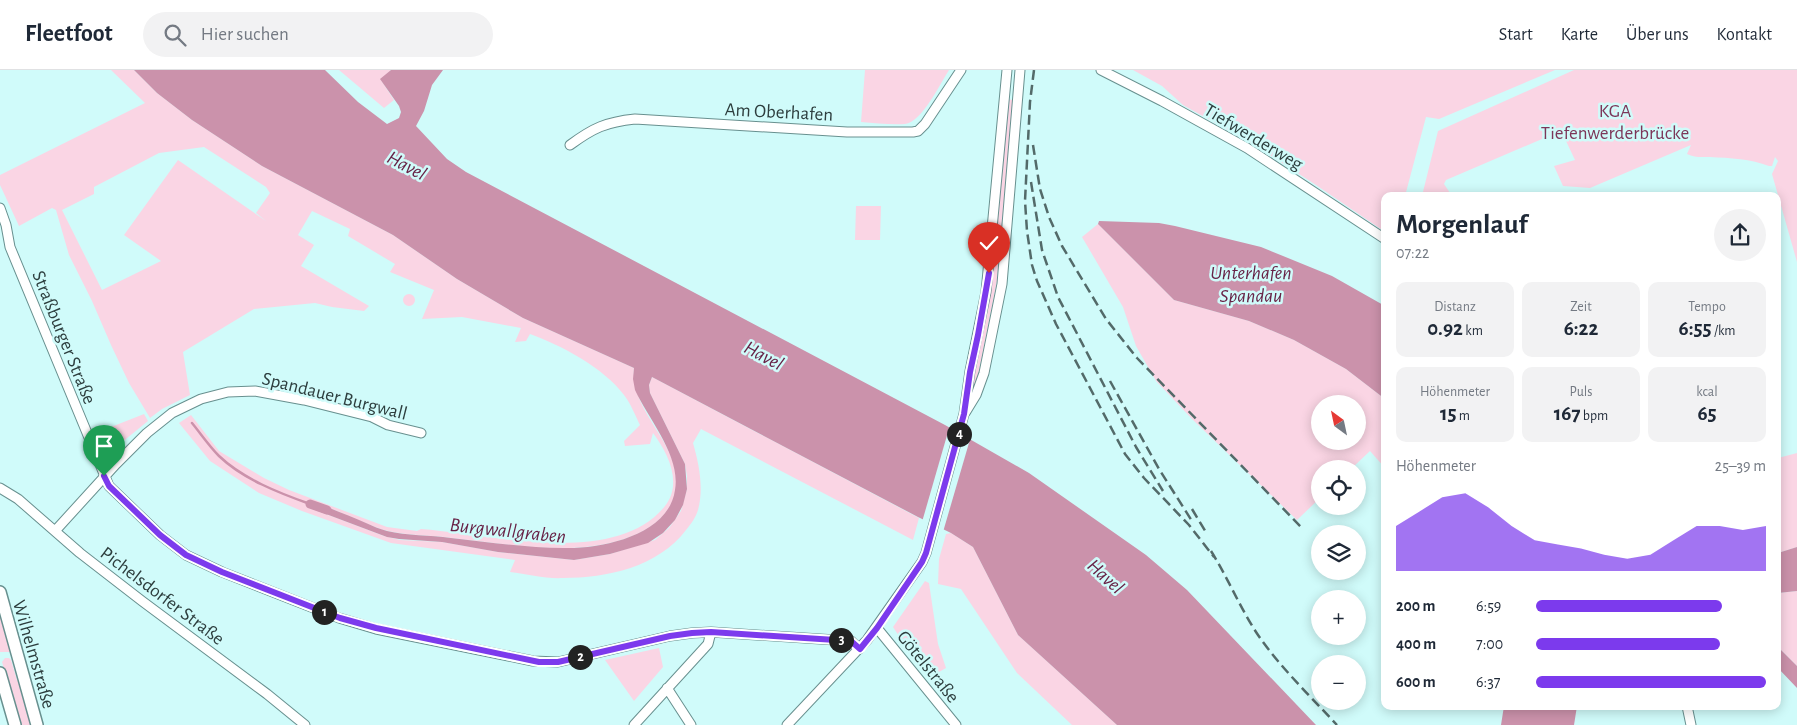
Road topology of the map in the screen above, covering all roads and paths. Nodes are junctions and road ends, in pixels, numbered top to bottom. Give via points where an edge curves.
1 (960, 70) edge
2 (1007, 70) edge
3 (1020, 70) edge
4 (1101, 70) edge
5 (570, 145) dead end
6 (0, 208) edge
7 (1381, 236) edge
8 (964, 414) junction
9 (421, 433) dead end
10 (104, 476) junction
11 (1, 489) edge
12 (55, 531) junction
13 (0, 592) edge
14 (877, 628) junction
15 (711, 632) junction
16 (860, 649) junction
17 (0, 673) edge
18 (667, 688) junction
19 (1688, 710) edge
20 (15, 725) edge
21 (37, 725) edge
22 (305, 725) edge
23 (634, 725) edge
24 (691, 725) edge
25 (786, 725) edge
26 (956, 725) edge
27 (1690, 725) edge

1 - 5 street, Am Oberhafen via 925,124 913,132 846,132 634,119 615,121 590,130
2 - 8 street via 988,283
3 - 8 street via 1002,284 984,373
4 - 7 street, Tiefwerderweg via 1247,148
6 - 10 street, Straßburger Straße via 10,247
8 - 14 street, Götelstraße via 922,562
9 - 10 street, Spandauer Burgwall via 304,400 255,391 228,392 202,399 172,413
10 - 12 street, Spandauer Burgwall
10 - 15 street, Straßburger Straße via 109,486 136,514 186,555 340,618 376,628 532,661 558,662 670,636
11 - 12 street, Pichelsdorfer Straße via 18,499
12 - 22 street, Pichelsdorfer Straße
13 - 21 main road, Wilhelmstraße
14 - 16 street, Götelstraße
14 - 26 street, Götelstraße
15 - 16 street, Straßburger Straße via 851,641
15 - 18 street via 708,644
16 - 25 street, Götelstraße
17 - 20 main road, Wilhelmstraße
18 - 23 street
18 - 24 street
19 - 27 street

